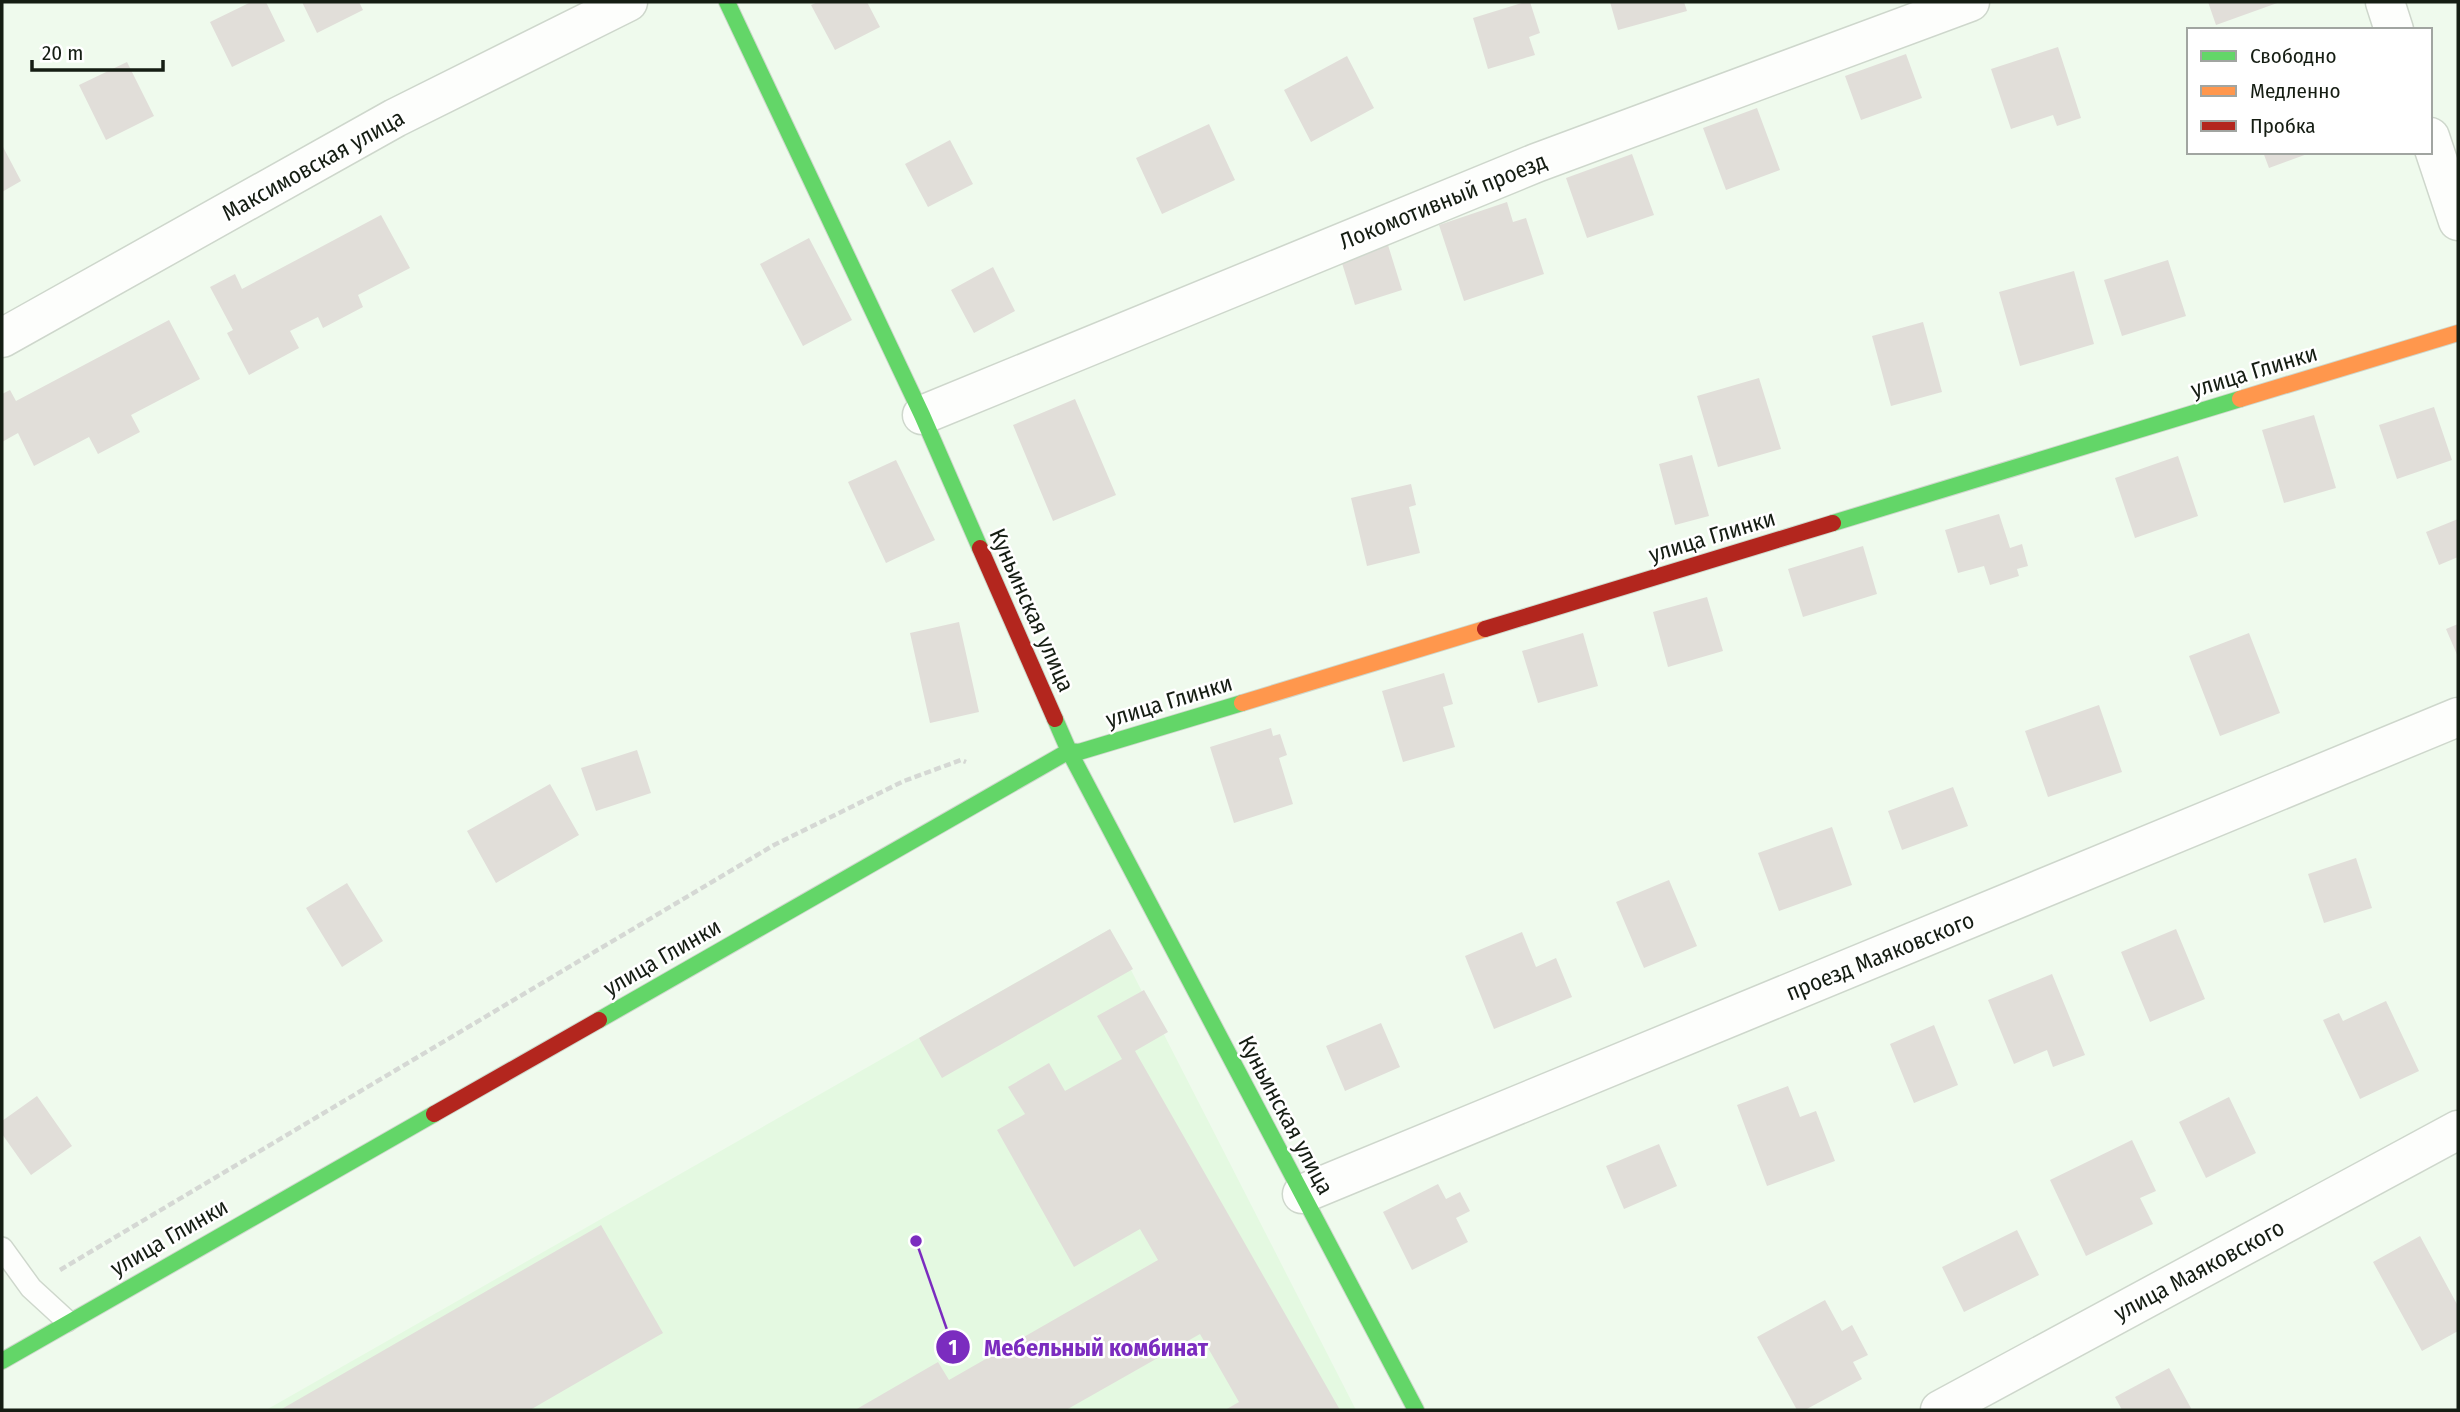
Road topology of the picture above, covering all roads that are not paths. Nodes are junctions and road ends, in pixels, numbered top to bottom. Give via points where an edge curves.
1 (628, 2) edge
2 (727, 2) edge
3 (1970, 2) edge
4 (2385, 2) edge
5 (2394, 28) edge
6 (2432, 143) edge
7 (2458, 221) edge
8 (2458, 333) edge
9 (2, 338) edge
10 (922, 415) junction
11 (2458, 717) edge
12 (1069, 751) junction
13 (2458, 1130) edge
14 (1302, 1195) junction
15 (2, 1248) edge
16 (67, 1321) junction
17 (2, 1361) edge
18 (1416, 1410) edge
19 (1940, 1410) edge

1 - 9 street, Максимовская улица via 395,118
2 - 10 street, Куньинская улица
3 - 10 street, Локомотивный проезд via 1536,163
4 - 5 street
6 - 7 street
8 - 12 street, улица Глинки via 1079,752
10 - 12 street, Куньинская улица
11 - 14 street, проезд Маяковского
12 - 14 street, Куньинская улица
12 - 16 street, улица Глинки
13 - 19 street, улица Маяковского
14 - 18 street, Куньинская улица
15 - 16 lane via 31,1288
16 - 17 street, улица Глинки

